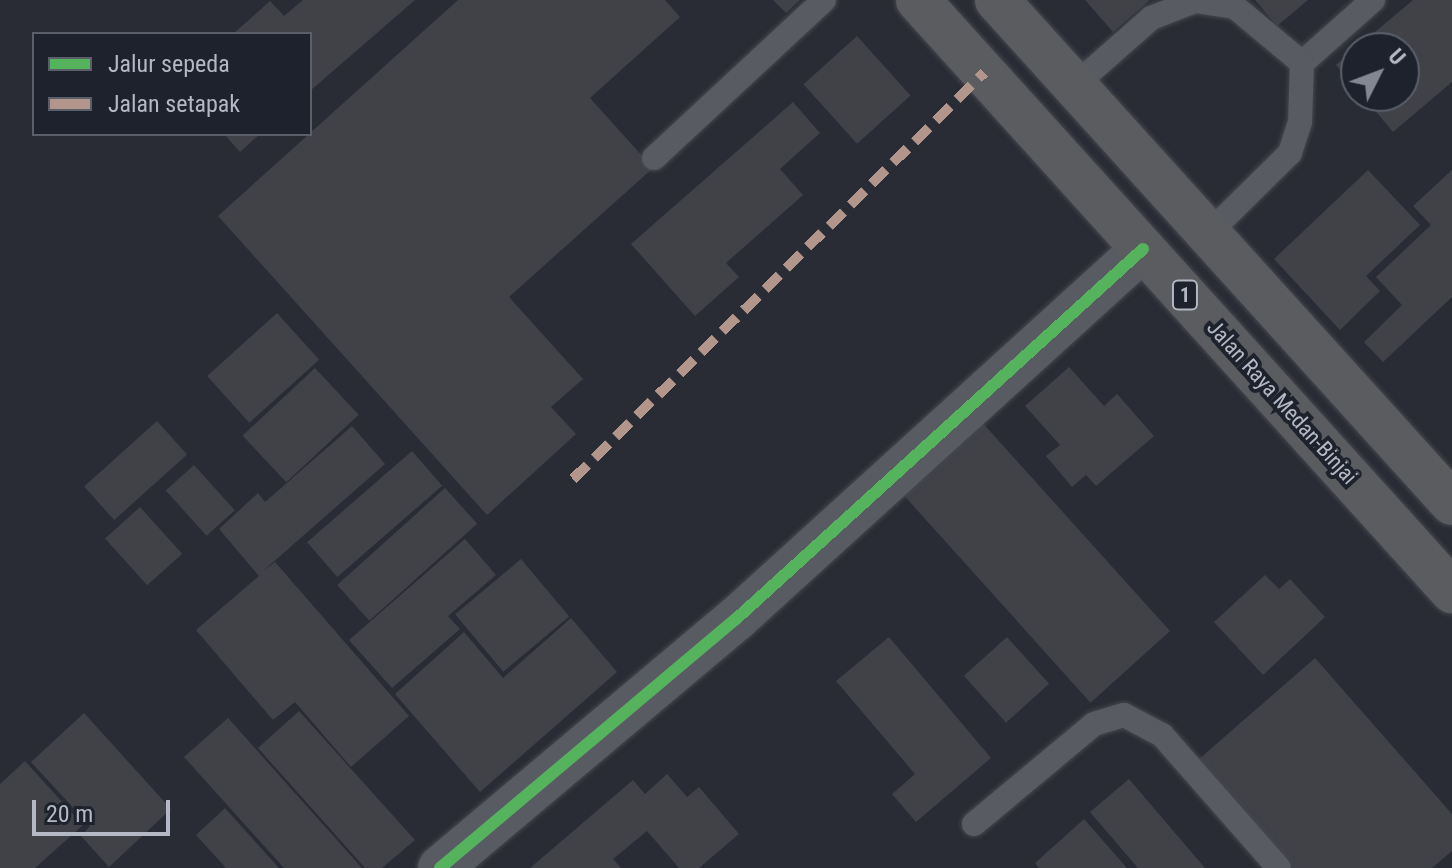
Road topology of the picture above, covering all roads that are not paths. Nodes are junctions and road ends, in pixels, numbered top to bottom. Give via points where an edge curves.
1 (824, 0) edge
2 (918, 0) edge
3 (997, 0) edge
4 (1373, 0) edge
5 (1302, 63) junction
6 (1074, 86) junction
7 (654, 158) dead end
8 (1208, 234) junction
9 (1143, 249) junction
10 (1398, 443) junction
11 (1353, 482) junction
12 (1452, 503) edge
13 (1452, 591) edge
14 (974, 824) dead end
15 (440, 868) edge
16 (1279, 868) edge

1 - 7 lane
2 - 9 highway, Jalan Raya Medan-Binjai / 1
3 - 6 highway
4 - 5 lane
5 - 6 lane via 1235,7 1195,1 1151,18
5 - 8 lane via 1300,122 1290,153
6 - 8 highway
8 - 10 highway
9 - 11 highway, Jalan Raya Medan-Binjai / 1
9 - 15 street via 736,619
10 - 11 highway
10 - 12 highway
11 - 13 highway, Jalan Raya Medan-Binjai / 1
14 - 16 lane via 1094,724 1124,715 1162,735

